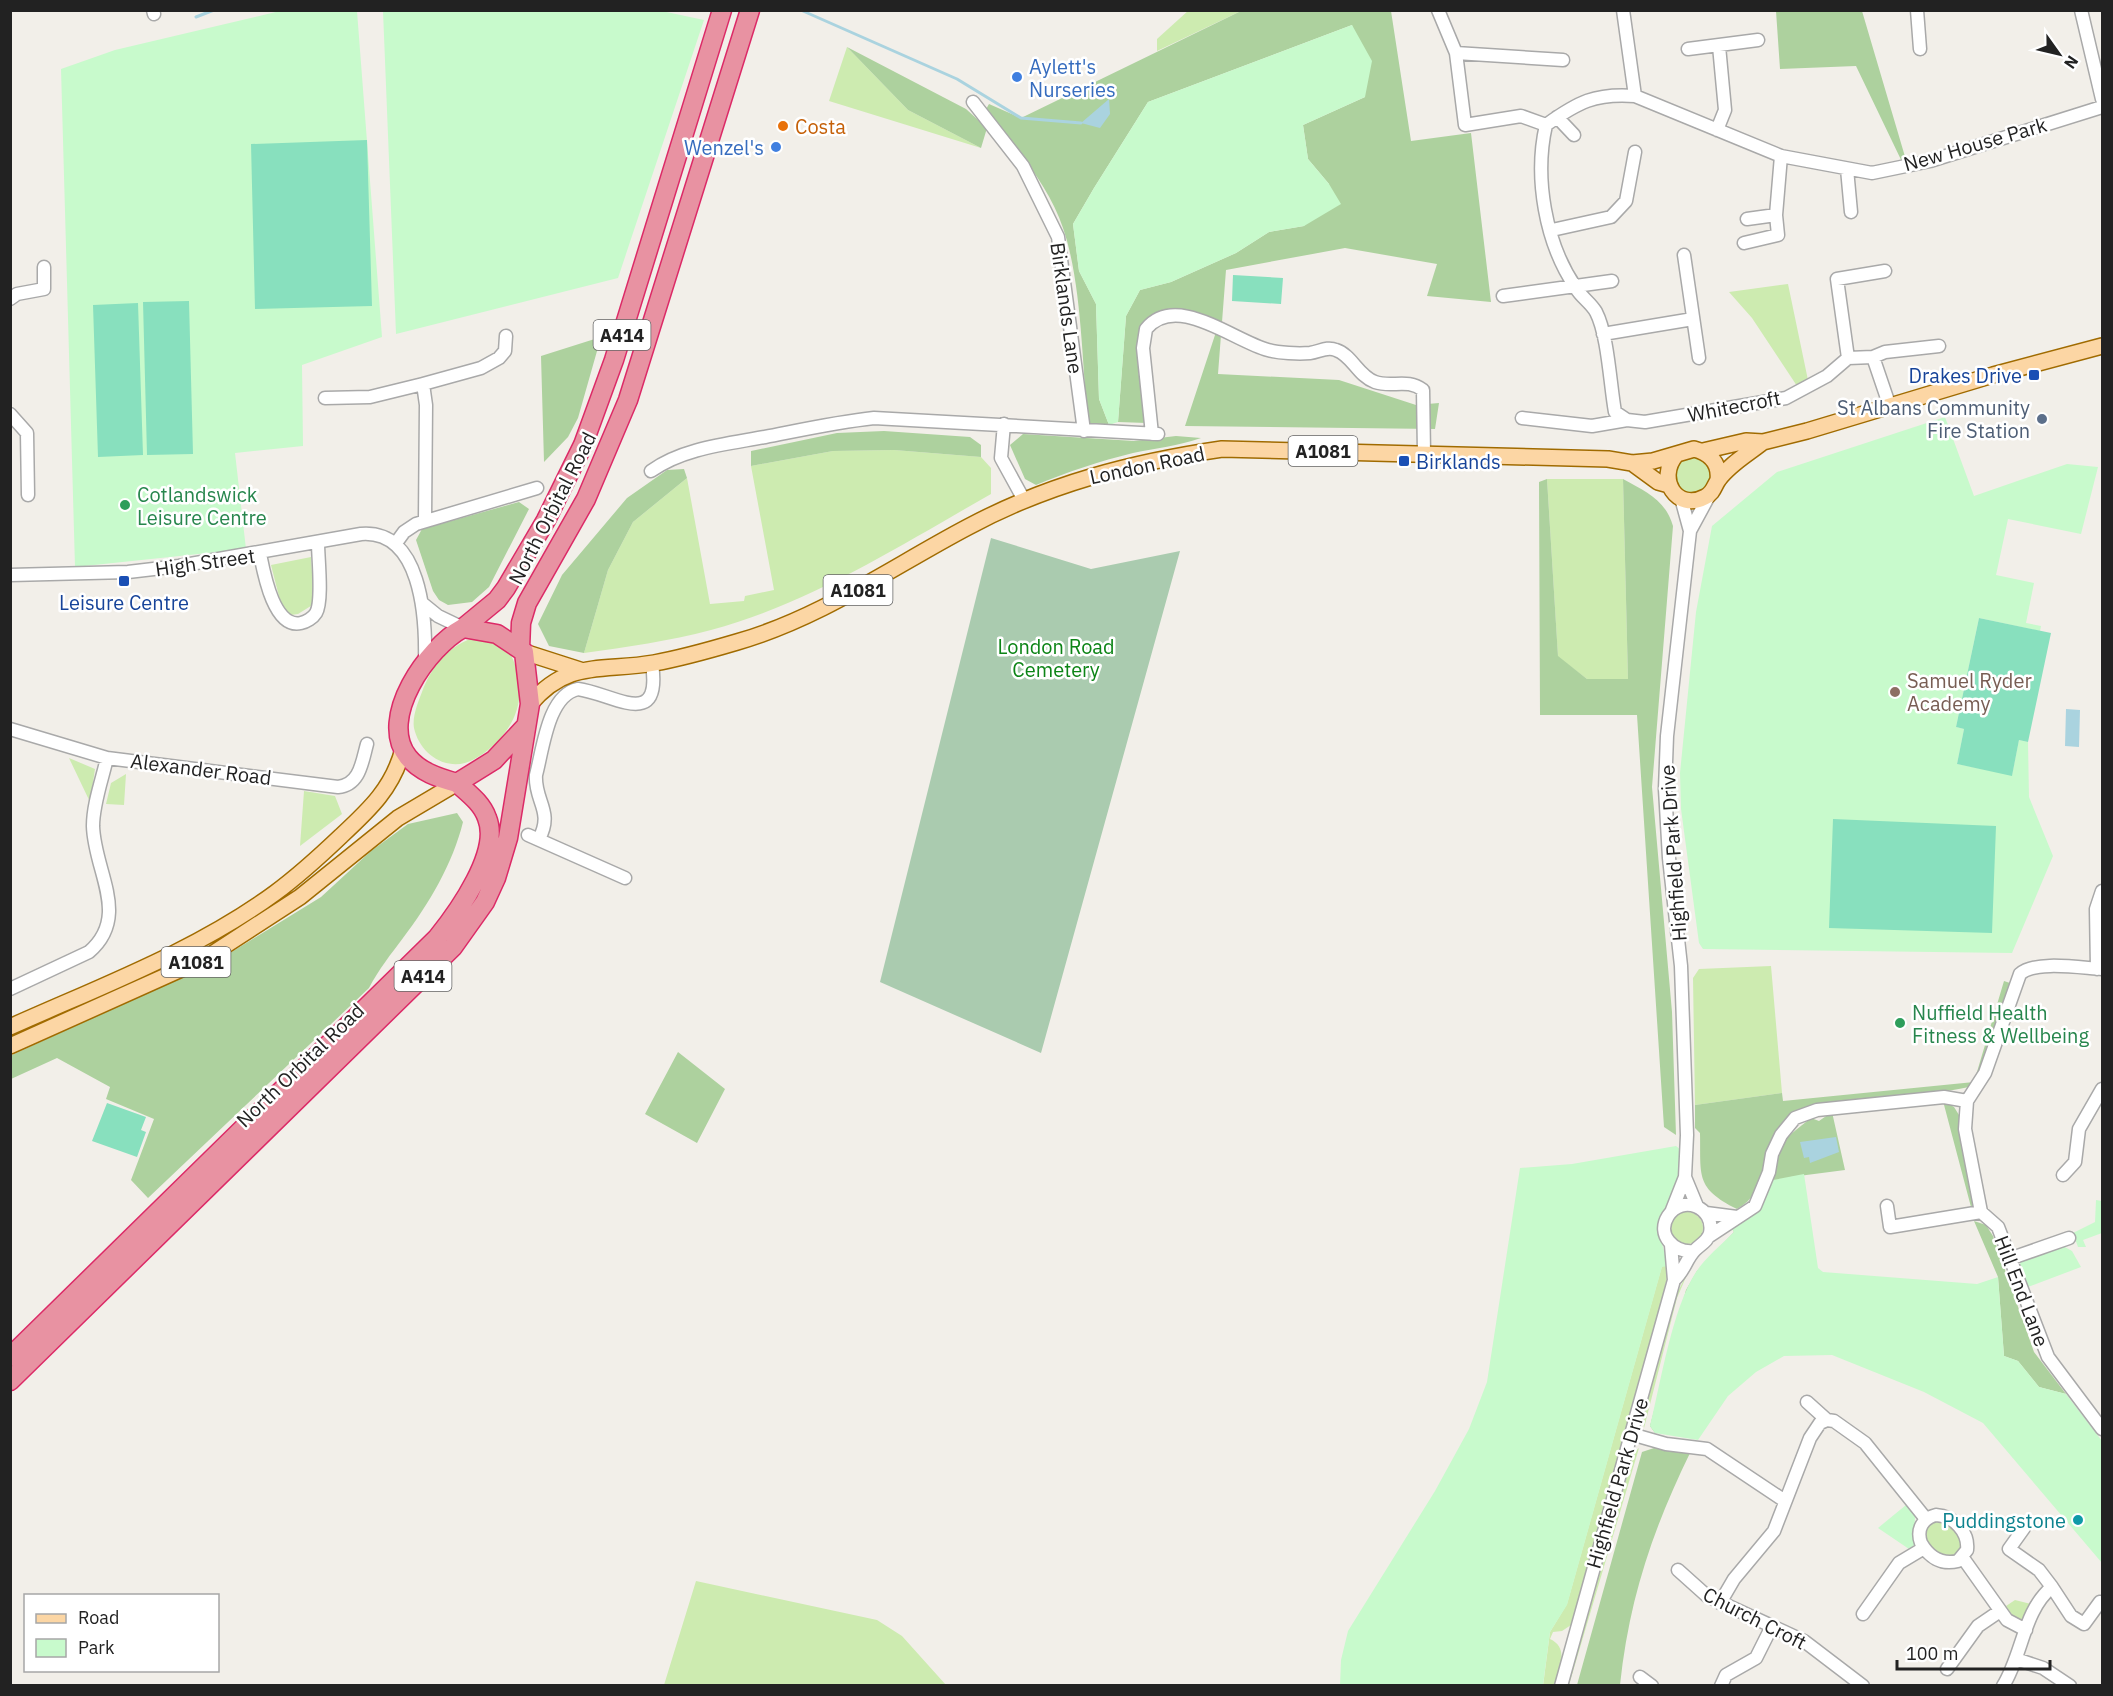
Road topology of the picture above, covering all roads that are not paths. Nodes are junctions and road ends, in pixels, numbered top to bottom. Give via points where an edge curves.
1 (722, 10) edge
2 (750, 10) edge
3 (1438, 10) edge
4 (1623, 10) edge
5 (1917, 10) edge
6 (2081, 10) edge
7 (1758, 40) dead end
8 (1719, 46) junction
9 (1688, 49) dead end
10 (1920, 49) dead end
11 (1456, 53) junction
12 (1563, 60) dead end
13 (1635, 96) junction
14 (2103, 99) edge
15 (973, 102) dead end
16 (2103, 107) edge
17 (1557, 117) junction
18 (1546, 125) junction
19 (1717, 130) junction
20 (1574, 135) dead end
21 (1635, 152) dead end
22 (1781, 156) junction
23 (1847, 169) junction
24 (1851, 212) dead end
25 (1776, 215) junction
26 (1747, 219) dead end
27 (1552, 230) junction
28 (1744, 243) dead end
29 (1684, 255) dead end
30 (44, 267) dead end
31 (1885, 271) dead end
32 (1612, 281) dead end
33 (1575, 287) junction
34 (1503, 296) dead end
35 (10, 299) edge
36 (1693, 319) junction
37 (1603, 334) junction
38 (506, 336) dead end
39 (1939, 346) dead end
40 (2103, 346) edge
41 (1873, 357) junction
42 (1699, 358) dead end
43 (1848, 358) junction
44 (423, 384) junction
45 (325, 398) dead end
46 (1890, 407) junction
47 (10, 414) edge
48 (1522, 418) dead end
49 (1627, 420) junction
50 (1004, 424) junction
51 (1084, 431) junction
52 (1762, 442) junction
53 (1703, 451) junction
54 (1424, 453) junction
55 (1676, 455) junction
56 (1632, 463) junction
57 (651, 471) dead end
58 (1718, 480) junction
59 (1669, 485) junction
60 (537, 488) dead end
61 (1710, 494) junction
62 (28, 495) dead end
63 (1681, 498) junction
64 (1024, 500) junction
65 (425, 520) junction
66 (1690, 531) junction
67 (318, 543) junction
68 (396, 543) junction
69 (260, 554) junction
70 (10, 575) edge
71 (422, 603) junction
72 (463, 628) junction
73 (522, 651) junction
74 (425, 660) junction
75 (652, 664) junction
76 (580, 670) junction
77 (530, 704) junction
78 (525, 727) junction
79 (10, 729) edge
80 (367, 744) dead end
81 (403, 749) junction
82 (106, 758) junction
83 (457, 783) junction
84 (626, 878) dead end
85 (2103, 891) edge
86 (2100, 969) edge
87 (10, 989) edge
88 (10, 1027) edge
89 (10, 1046) edge
90 (2103, 1089) edge
91 (1967, 1101) junction
92 (2063, 1175) dead end
93 (1685, 1177) junction
94 (1887, 1206) dead end
95 (1672, 1210) junction
96 (1701, 1210) junction
97 (1981, 1212) junction
98 (1737, 1217) junction
99 (1708, 1238) junction
100 (2068, 1238) dead end
101 (1671, 1245) junction
102 (1694, 1251) junction
103 (2009, 1259) junction
104 (1674, 1280) junction
105 (10, 1357) edge
106 (10, 1381) edge
107 (1807, 1402) dead end
108 (1827, 1420) junction
109 (2103, 1429) edge
110 (1631, 1434) junction
111 (1785, 1501) junction
112 (1926, 1519) junction
113 (2024, 1528) dead end
114 (1924, 1548) junction
115 (1963, 1558) junction
116 (1678, 1570) dead end
117 (2052, 1587) junction
118 (2100, 1602) dead end
119 (1720, 1603) junction
120 (2000, 1611) junction
121 (1863, 1614) dead end
122 (1772, 1626) junction
123 (2026, 1629) junction
124 (2016, 1659) junction
125 (1947, 1669) dead end
126 (1640, 1677) dead end
127 (1561, 1686) edge
128 (1652, 1686) edge
129 (1721, 1686) edge
130 (1863, 1686) edge
131 (2003, 1686) edge
132 (2070, 1686) edge

1 - 72 highway, North Orbital Road / A414 via 614,360 583,445 506,588
2 - 73 highway, North Orbital Road / A414 via 628,400 586,499 527,603 521,623
3 - 11 street
4 - 13 street
5 - 10 street
6 - 14 street
7 - 8 street
8 - 9 street
8 - 19 street via 1725,110
11 - 12 street
11 - 18 street via 1465,125 1521,116
13 - 17 street, New House Park via 1610,94 1581,101
13 - 19 street, New House Park
15 - 51 street, Birklands Lane via 1023,166 1058,237
16 - 23 street, New House Park via 1930,161 1872,173
17 - 18 street, New House Park
17 - 20 street
18 - 27 street via 1539,153 1542,202
19 - 22 street, New House Park
21 - 27 street via 1626,201 1611,217
22 - 23 street, New House Park
22 - 25 street
23 - 24 street
25 - 26 street
25 - 28 street via 1778,235
27 - 33 street
29 - 36 street
30 - 35 street via 44,289
31 - 43 street via 1837,279
32 - 33 street
33 - 34 street
33 - 37 street via 1596,312
36 - 37 street
36 - 42 street
37 - 49 street via 1615,412
38 - 44 street via 505,351 499,358 481,368
39 - 41 street
40 - 46 main road, London Road / A1081
41 - 43 street
41 - 46 street
43 - 49 street, Whitecroft via 1827,376 1786,398 1645,422
44 - 45 street via 370,398
44 - 65 street
46 - 52 main road, London Road / A1081
47 - 62 street via 27,433
48 - 49 street via 1592,426
50 - 51 street, London Road
50 - 57 street, London Road via 905,418 840,422 696,451 667,460
50 - 64 street via 1001,458
51 - 54 street, London Road via 1155,434 1143,348 1146,329 1163,317 1186,316 1269,351 1309,353 1334,349 1378,383 1415,384 1423,390
52 - 53 main road, London Road / A1081 via 1746,441
52 - 58 main road, London Road / A1081
53 - 55 main road, London Road / A1081
53 - 58 main road via 1717,466
54 - 56 main road, London Road / A1081
54 - 64 main road, London Road / A1081 via 1222,449 1159,458
55 - 56 main road, London Road / A1081
55 - 59 main road via 1668,469
56 - 59 main road, London Road / A1081 via 1658,482
58 - 61 main road, London Road / A1081
59 - 63 main road, London Road / A1081
60 - 65 street
61 - 63 main road via 1697,500
61 - 66 street, Highfield Park Drive
63 - 66 street, Highfield Park Drive
64 - 75 main road, London Road / A1081 via 814,613 746,640
65 - 68 street via 409,527
66 - 93 street, Highfield Park Drive via 1667,736 1665,789 1682,966
67 - 68 street, High Street via 374,533
67 - 69 street, High Street
67 - 69 street via 318,607 311,619 298,624 287,622 277,611
68 - 71 street via 409,561
69 - 70 street, High Street via 128,572
71 - 72 street
71 - 74 street
72 - 73 highway via 490,632
72 - 74 highway
73 - 76 main road, London Road / A1081
73 - 77 highway
74 - 81 highway via 409,687 400,714
75 - 76 main road, London Road / A1081
75 - 84 street via 654,687 641,704 578,689 558,700 535,783 546,822 533,837
76 - 77 main road, London Road / A1081 via 545,686
77 - 78 highway
78 - 83 highway via 494,760
78 - 106 highway, North Orbital Road / A414 via 502,860 485,902 453,947
79 - 82 street, Alexander Road
80 - 82 street, Alexander Road via 354,781 338,787
81 - 83 highway via 429,773
81 - 88 main road, A1081 via 393,778 378,801 275,893 217,930
82 - 87 street via 93,824 110,909 109,926 89,952
83 - 89 main road, A1081 via 398,818 300,897 224,947
83 - 105 highway, North Orbital Road / A414 via 485,812 491,830 475,880 437,938
85 - 86 street via 2096,909
86 - 91 street via 2031,968 2020,974 1985,1073
90 - 92 street via 2079,1129 2075,1162
91 - 97 street via 1965,1129
91 - 98 street via 1944,1097 1829,1109 1796,1118 1781,1135 1772,1154 1760,1198 1749,1212
93 - 95 street, Highfield Park Drive
93 - 96 street, Highfield Park Drive
94 - 97 street via 1890,1227
95 - 96 street via 1688,1204
95 - 101 street, Highfield Park Drive via 1664,1230
96 - 98 street
96 - 99 street, Highfield Park Drive via 1710,1230
97 - 103 street, Hill End Lane via 1998,1227
98 - 99 street
99 - 102 street, Highfield Park Drive
100 - 103 street
101 - 102 street via 1681,1251
101 - 104 street, Highfield Park Drive
102 - 104 street, Highfield Park Drive
103 - 109 street, Hill End Lane via 2048,1357
104 - 110 street, Highfield Park Drive
107 - 108 street
108 - 111 street via 1810,1438
108 - 112 street via 1865,1443
110 - 111 street via 1666,1444 1707,1449
110 - 127 street, Highfield Park Drive
111 - 119 street via 1774,1531 1734,1578
112 - 114 street via 1919,1533
112 - 115 street via 1943,1515 1958,1525 1967,1545
113 - 117 street via 2009,1549 2039,1570
114 - 115 street via 1941,1561
114 - 121 street via 1899,1563
115 - 120 street
116 - 119 street, Church Croft
117 - 118 street via 2071,1616 2084,1624
117 - 123 street via 2035,1604
119 - 122 street, Church Croft
120 - 123 street via 2013,1624
120 - 125 street via 1978,1626
122 - 129 street via 1756,1659 1726,1675
122 - 130 street, Church Croft via 1804,1641
123 - 124 street
124 - 131 street
124 - 132 street via 2043,1668
126 - 128 street

